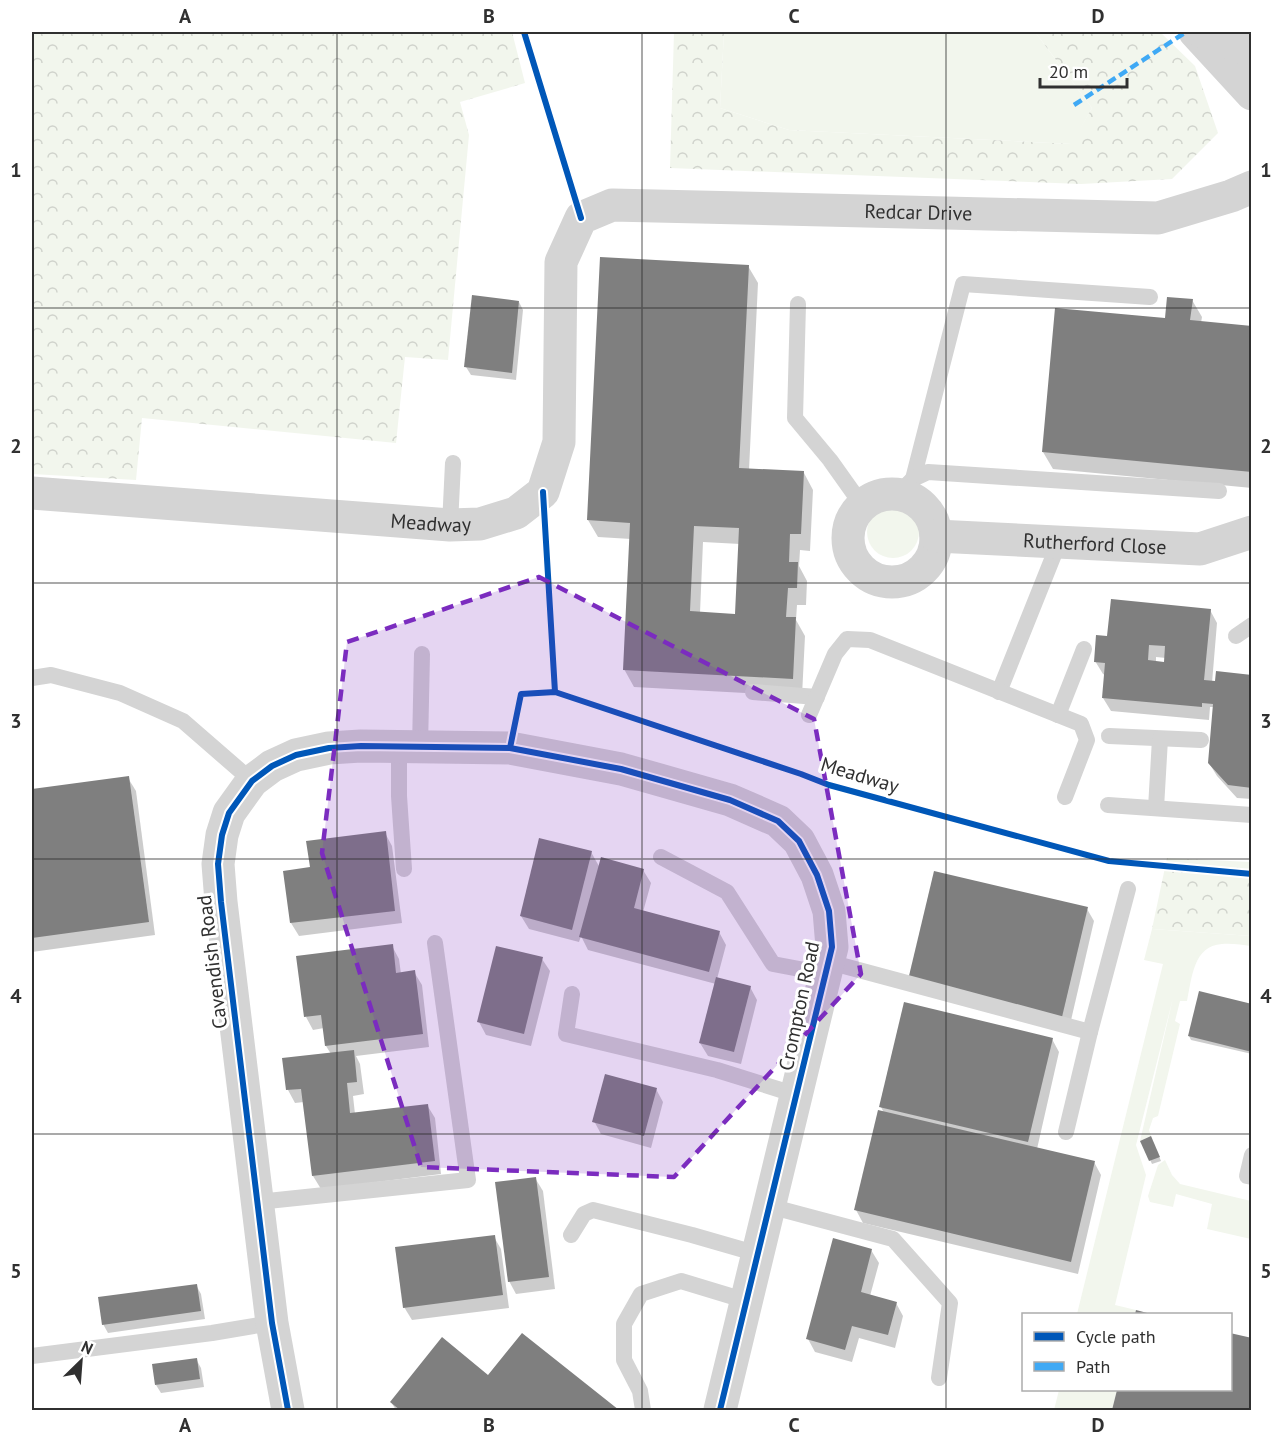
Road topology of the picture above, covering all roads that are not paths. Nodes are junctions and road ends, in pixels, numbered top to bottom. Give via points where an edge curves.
1 (1196, 32) edge
2 (1203, 32) edge
3 (1251, 52) edge
4 (1251, 94) edge
5 (1251, 187) edge
6 (581, 218) joint
7 (1150, 297) dead end
8 (798, 304) dead end
9 (453, 463) dead end
10 (905, 487) junction
11 (1219, 491) dead end
12 (32, 493) edge
13 (862, 505) junction
14 (450, 525) junction
15 (1251, 532) edge
16 (936, 536) junction
17 (1059, 542) junction
18 (1251, 626) edge
19 (1236, 636) dead end
20 (1084, 649) dead end
21 (422, 654) dead end
22 (32, 678) edge
23 (753, 692) dead end
24 (999, 692) junction
25 (817, 697) junction
26 (809, 715) dead end
27 (1058, 715) junction
28 (1109, 736) dead end
29 (1160, 739) junction
30 (1201, 740) dead end
31 (409, 746) junction
32 (510, 748) joint
33 (252, 781) junction
34 (1065, 797) dead end
35 (1108, 806) dead end
36 (1156, 808) junction
37 (1251, 814) edge
38 (661, 857) dead end
39 (404, 869) dead end
40 (1128, 889) dead end
41 (435, 943) dead end
42 (827, 968) junction
43 (572, 994) dead end
44 (1090, 1032) junction
45 (797, 1095) junction
46 (1066, 1132) dead end
47 (1251, 1155) edge
48 (1251, 1177) edge
49 (258, 1202) junction
50 (769, 1206) junction
51 (571, 1234) dead end
52 (758, 1254) junction
53 (747, 1301) junction
54 (272, 1323) junction
55 (32, 1356) edge
56 (939, 1378) dead end
57 (288, 1410) edge
58 (643, 1410) edge
59 (720, 1410) edge

1 - 4 street
2 - 3 street
5 - 6 street, Redcar Drive via 1158,218 612,205
6 - 14 street, Meadway via 561,261 559,442 543,492 516,513 480,524
7 - 10 lane via 963,284
8 - 13 lane via 795,418
9 - 14 lane
10 - 11 lane via 928,472
10 - 13 street
10 - 16 street via 907,497 930,516
12 - 14 street, Meadway
13 - 16 street via 852,517 847,541 851,556 872,578 902,582 916,576 931,558
15 - 17 street, Rutherford Close via 1200,549
16 - 17 street, Rutherford Close
17 - 24 lane
18 - 19 lane
20 - 27 lane
21 - 31 lane
22 - 33 lane via 51,675 120,693 183,721
23 - 25 lane
24 - 25 lane via 870,640 847,639
24 - 27 lane
25 - 26 lane
27 - 34 lane via 1081,724 1087,740
28 - 29 lane
29 - 30 lane
29 - 36 lane
31 - 32 street, Cavendish Road
31 - 33 street, Cavendish Road via 329,748 296,755
31 - 39 lane via 399,796
32 - 42 street, Crompton Road via 621,769 730,800 778,821 799,842 817,875 829,911 832,947
33 - 49 street, Cavendish Road via 229,813 218,864
35 - 36 lane
36 - 37 lane
38 - 42 lane via 727,892 773,964
40 - 44 lane
41 - 49 lane via 468,1180
42 - 44 lane
42 - 45 street, Crompton Road
43 - 45 lane via 566,1034 717,1070
44 - 46 lane
45 - 50 street, Crompton Road
47 - 48 lane via 1247,1176
49 - 54 street, Cavendish Road
50 - 52 street, Crompton Road
50 - 56 lane via 893,1239 950,1303
51 - 52 lane via 584,1214 593,1210
52 - 53 street, Crompton Road
53 - 58 lane via 681,1281 641,1294 624,1324 624,1360 640,1391
53 - 59 street, Crompton Road
54 - 55 lane
54 - 57 street, Cavendish Road

